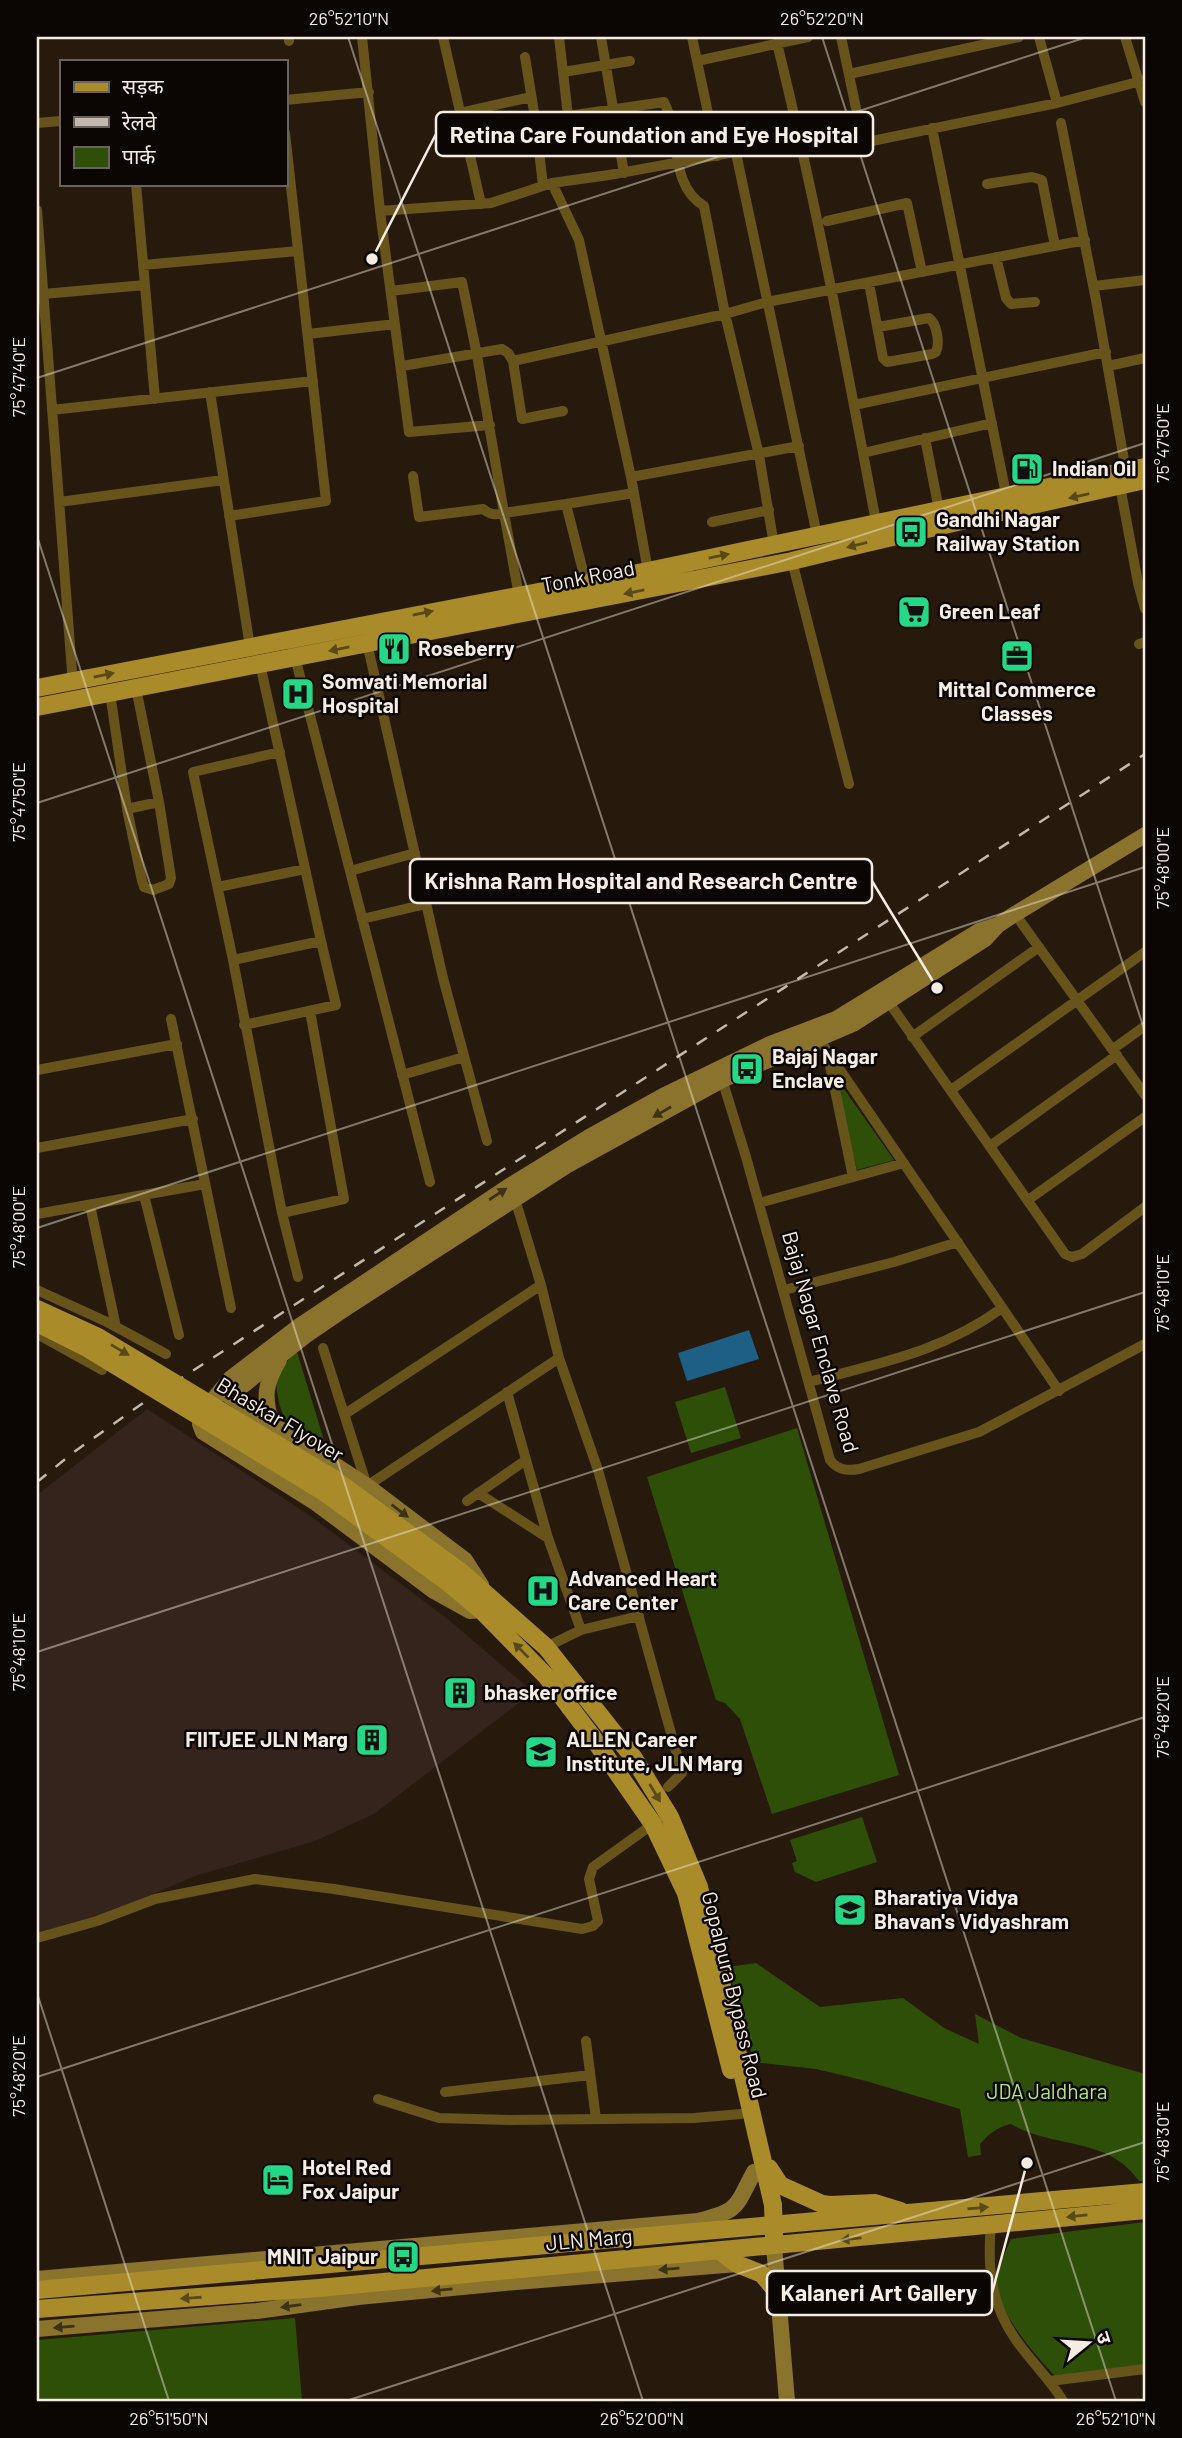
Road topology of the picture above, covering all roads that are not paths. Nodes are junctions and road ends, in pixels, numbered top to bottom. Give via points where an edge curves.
1 (362, 37) edge
2 (443, 37) edge
3 (558, 37) edge
4 (601, 37) edge
5 (692, 37) edge
6 (808, 37) edge
7 (841, 37) edge
8 (1020, 37) edge
9 (1039, 37) edge
10 (1125, 37) edge
11 (763, 41) edge
12 (777, 43) junction
13 (525, 57) dead end
14 (630, 61) dead end
15 (697, 61) junction
16 (606, 65) junction
17 (563, 72) junction
18 (849, 74) junction
19 (1142, 80) edge
20 (369, 92) junction
21 (531, 97) junction
22 (287, 100) edge
23 (1145, 102) edge
24 (1057, 103) junction
25 (856, 108) dead end
26 (614, 109) junction
27 (460, 113) junction
28 (568, 116) junction
29 (60, 121) edge
30 (37, 123) edge
31 (1061, 123) dead end
32 (536, 124) junction
33 (932, 128) junction
34 (801, 141) junction
35 (838, 148) dead end
36 (287, 151) edge
37 (736, 153) junction
38 (717, 156) junction
39 (678, 162) junction
40 (624, 173) junction
41 (987, 184) dead end
42 (547, 185) junction
43 (136, 186) edge
44 (481, 204) junction
45 (37, 210) edge
46 (380, 211) junction
47 (827, 221) dead end
48 (1084, 240) junction
49 (1055, 246) junction
50 (298, 251) junction
51 (996, 257) junction
52 (143, 265) junction
53 (958, 265) junction
54 (922, 272) junction
55 (1145, 280) edge
56 (869, 283) junction
57 (145, 285) junction
58 (1094, 286) junction
59 (832, 290) junction
60 (391, 291) junction
61 (43, 294) junction
62 (767, 302) junction
63 (1035, 302) dead end
64 (725, 314) junction
65 (395, 324) junction
66 (878, 327) junction
67 (308, 334) junction
68 (603, 341) junction
69 (1106, 352) junction
70 (477, 355) junction
71 (1145, 358) edge
72 (513, 361) junction
73 (402, 366) junction
74 (1108, 366) junction
75 (982, 376) junction
76 (313, 381) junction
77 (209, 393) junction
78 (155, 399) junction
79 (854, 405) junction
80 (52, 410) junction
81 (563, 411) dead end
82 (992, 424) junction
83 (489, 425) junction
84 (925, 439) junction
85 (799, 446) junction
86 (863, 453) junction
87 (759, 455) junction
88 (1145, 467) edge
89 (413, 476) dead end
90 (631, 477) junction
91 (1123, 479) junction
92 (223, 480) junction
93 (1145, 480) edge
94 (634, 493) junction
95 (59, 502) junction
96 (566, 504) junction
97 (1007, 505) junction
98 (769, 510) junction
99 (939, 510) junction
100 (504, 513) junction
101 (229, 516) junction
102 (712, 522) dead end
103 (876, 522) junction
104 (817, 535) junction
105 (774, 545) junction
106 (792, 561) junction
107 (648, 571) junction
108 (1142, 582) edge
109 (586, 583) junction
110 (519, 596) junction
111 (1145, 609) edge
112 (367, 643) junction
113 (250, 647) junction
114 (295, 657) junction
115 (260, 664) junction
116 (72, 681) junction
117 (37, 688) edge
118 (136, 688) junction
119 (110, 693) junction
120 (74, 700) junction
121 (37, 707) edge
122 (280, 752) junction
123 (849, 784) dead end
124 (159, 802) junction
125 (127, 809) junction
126 (1145, 835) edge
127 (415, 853) junction
128 (305, 869) junction
129 (350, 871) junction
130 (218, 887) junction
131 (426, 904) junction
132 (1015, 914) junction
133 (362, 919) junction
134 (998, 925) junction
135 (321, 941) junction
136 (1039, 947) junction
137 (1145, 952) edge
138 (233, 960) junction
139 (1078, 1000) junction
140 (888, 1001) junction
141 (310, 1011) junction
142 (172, 1019) dead end
143 (244, 1025) junction
144 (1145, 1026) edge
145 (912, 1037) junction
146 (177, 1044) junction
147 (823, 1045) junction
148 (1115, 1052) junction
149 (464, 1057) junction
150 (37, 1070) edge
151 (721, 1074) junction
152 (402, 1075) junction
153 (951, 1090) junction
154 (1145, 1095) edge
155 (1145, 1117) edge
156 (193, 1119) junction
157 (487, 1141) dead end
158 (990, 1146) junction
159 (37, 1148) edge
160 (904, 1163) junction
161 (853, 1177) junction
162 (430, 1182) dead end
163 (205, 1184) junction
164 (144, 1195) junction
165 (515, 1199) junction
166 (1028, 1200) junction
167 (759, 1203) junction
168 (90, 1205) junction
169 (1145, 1207) edge
170 (282, 1213) junction
171 (37, 1214) edge
172 (958, 1242) junction
173 (298, 1277) dead end
174 (541, 1285) junction
175 (37, 1290) edge
176 (783, 1290) junction
177 (231, 1308) dead end
178 (1002, 1308) junction
179 (37, 1309) edge
180 (37, 1323) edge
181 (116, 1328) junction
182 (37, 1334) edge
183 (179, 1335) dead end
184 (1145, 1344) edge
185 (323, 1348) dead end
186 (166, 1354) dead end
187 (282, 1354) junction
188 (559, 1357) junction
189 (102, 1370) dead end
190 (809, 1382) junction
191 (222, 1391) junction
192 (1059, 1391) junction
193 (508, 1392) junction
194 (345, 1415) junction
195 (272, 1424) junction
196 (526, 1460) junction
197 (367, 1486) junction
198 (478, 1493) junction
199 (467, 1501) dead end
200 (548, 1538) junction
201 (456, 1578) junction
202 (486, 1592) junction
203 (481, 1610) junction
204 (639, 1616) junction
205 (580, 1630) junction
206 (546, 1647) junction
207 (668, 1787) dead end
208 (653, 1824) junction
209 (693, 1890) junction
210 (37, 1938) edge
211 (586, 2041) dead end
212 (590, 2076) junction
213 (445, 2092) dead end
214 (378, 2099) dead end
215 (741, 2114) junction
216 (596, 2119) junction
217 (758, 2164) junction
218 (1145, 2192) edge
219 (1145, 2210) edge
220 (910, 2214) junction
221 (769, 2225) junction
222 (991, 2225) junction
223 (541, 2234) junction
224 (770, 2247) junction
225 (493, 2248) junction
226 (720, 2251) junction
227 (355, 2256) junction
228 (737, 2264) junction
229 (599, 2268) junction
230 (37, 2278) edge
231 (37, 2290) edge
232 (778, 2293) junction
233 (37, 2309) edge
234 (37, 2329) edge
235 (1145, 2369) edge
236 (1050, 2381) junction
237 (787, 2401) edge
238 (1063, 2401) edge

1 - 20 street
2 - 27 street
3 - 17 street
4 - 16 street
5 - 15 street
6 - 12 street
7 - 18 street
8 - 18 street
9 - 24 street
10 - 19 street
11 - 12 street
11 - 15 street
12 - 34 street
13 - 21 street
14 - 16 street
15 - 38 street
16 - 17 street
16 - 26 street
17 - 28 street
18 - 25 street
19 - 23 street
19 - 24 street
20 - 22 street
20 - 46 street
21 - 27 street
21 - 32 street
24 - 33 street
26 - 28 street
26 - 39 street via 664,102 672,118
26 - 40 street
27 - 44 street
28 - 32 street
29 - 30 street
31 - 48 street
32 - 42 street
33 - 35 street
33 - 53 street
34 - 37 street
34 - 59 street
36 - 50 street
37 - 38 street
37 - 62 street
38 - 39 street
39 - 40 street
39 - 64 street via 691,198 704,206
40 - 42 street
41 - 49 street via 1032,177 1042,180
42 - 44 street
42 - 68 street via 579,240
43 - 52 street
44 - 46 street
45 - 61 street
46 - 60 street
47 - 54 street via 907,203
48 - 49 street
48 - 58 street
49 - 51 street
50 - 52 street
50 - 67 street
51 - 53 street
51 - 63 street via 1011,304
52 - 57 street
53 - 54 street
53 - 75 street
54 - 56 street
55 - 58 street
56 - 59 street
56 - 66 street
57 - 61 street
57 - 78 street
58 - 69 street
59 - 62 street
59 - 79 street
60 - 65 street
60 - 70 street via 461,282
61 - 80 street
62 - 64 street
62 - 85 street
64 - 68 street
64 - 87 street
65 - 67 street
65 - 73 street
66 - 66 street via 887,362 932,354 939,347 929,318
67 - 76 street
68 - 72 street
68 - 90 street
69 - 74 street
69 - 75 street
70 - 72 street via 502,349
70 - 73 street
70 - 83 street
71 - 74 street
72 - 81 street via 522,419
73 - 83 street via 409,432
74 - 91 street
75 - 79 street
75 - 82 street
76 - 77 street
76 - 101 street via 326,501
77 - 78 street
77 - 92 street
78 - 80 street
79 - 86 street
80 - 95 street
82 - 84 street
82 - 97 street
83 - 100 street
84 - 86 street
84 - 99 street
85 - 87 street
85 - 104 street
86 - 103 street
87 - 90 street
87 - 98 street
88 - 91 main road, Tonk Road
89 - 100 street via 419,517 483,509
90 - 94 street
91 - 93 main road, Tonk Road
91 - 97 main road, Tonk Road
91 - 108 street
92 - 95 street
92 - 101 street
94 - 96 street
94 - 107 street
95 - 116 street
96 - 100 street
96 - 109 street
97 - 99 main road, Tonk Road
97 -> 106 main road, Tonk Road
98 - 102 street
98 - 105 street
99 - 103 main road, Tonk Road
100 - 110 street
101 - 113 street
103 - 104 main road, Tonk Road
104 - 105 main road, Tonk Road
107 -> 105 main road, Tonk Road
106 -> 112 main road, Tonk Road
106 - 123 street
107 - 109 main road, Tonk Road
108 - 111 street
109 - 110 main road, Tonk Road
113 -> 110 main road, Tonk Road
112 -> 114 main road, Tonk Road
112 - 127 street
116 -> 113 main road, Tonk Road
114 - 115 main road, Tonk Road
114 - 129 street
115 - 118 main road, Tonk Road
115 - 122 street
116 - 117 main road, Tonk Road
116 - 120 street
118 - 119 main road, Tonk Road
118 - 124 street
119 - 120 main road, Tonk Road
119 - 125 street
120 - 121 main road, Tonk Road
122 - 128 street
122 - 130 street via 193,772
124 - 125 street
124 - 125 street via 171,878 169,884 153,890 142,881
126 - 132 street
127 - 129 street
127 - 131 street
128 - 130 street
128 - 135 street
129 - 133 street
130 - 138 street
131 - 133 street
131 - 149 street
132 - 134 street
132 - 136 street
133 - 152 street
134 - 140 street via 985,940
134 - 151 street via 970,936 836,1019 770,1044
135 - 138 street
135 - 141 street via 336,1005
136 - 139 street
136 - 145 street
137 - 139 street
138 - 143 street
139 - 148 street
139 - 153 street
140 - 145 street
140 - 147 street
141 - 143 street
141 - 170 street via 344,1199
142 - 146 street
143 - 170 street
144 - 148 street
145 - 153 street
146 - 150 street
146 - 156 street
147 - 151 street
147 - 160 street
147 - 161 street
148 - 154 street
148 - 158 street
149 - 152 street
149 - 157 street
151 -> 165 street
151 - 167 street, Bajaj Nagar Enclave Road
191 -> 151 street via 231,1378 298,1327 437,1233 589,1137
152 - 162 street
153 - 158 street
155 - 166 street
156 - 159 street
156 - 163 street
158 - 166 street
160 - 161 street
160 - 172 street
161 - 167 street
163 - 164 street
163 - 177 street
164 - 168 street
164 - 183 street
165 - 174 street
165 - 187 street
166 - 169 street via 1065,1254 1072,1257
167 - 176 street, Bajaj Nagar Enclave Road
168 - 171 street
168 - 181 street
170 - 173 street
172 - 176 street
172 - 178 street
174 - 188 street
174 - 194 street
175 - 181 street
176 - 190 street, Bajaj Nagar Enclave Road
178 - 190 street via 923,1351
178 - 192 street
179 -> 201 main road, Bhaskar Flyover, bridge via 97,1337 334,1479
180 - 201 main road, Bhaskar Flyover, bridge via 87,1348 324,1492
181 - 186 street
182 - 189 street
184 - 192 street, Bajaj Nagar Enclave Road
185 - 194 street
187 - 191 street via 241,1387
187 - 195 street via 267,1387 266,1408
188 - 193 street
188 - 204 street via 598,1471
190 - 192 street, Bajaj Nagar Enclave Road via 830,1460 847,1471 969,1436
191 - 195 street
191 - 203 street via 203,1412 203,1432 309,1498 434,1591 470,1611
193 - 196 street
193 - 197 street
194 - 197 street
195 - 197 street
196 - 198 street
196 - 200 street
197 -> 202 street via 465,1560
198 - 199 street
198 - 200 street
200 - 205 street
201 - 202 main road, Bhaskar Flyover
201 - 203 main road, Bhaskar Flyover
202 - 206 main road, Gopalpura Bypass Road
208 -> 203 main road, Gopalpura Bypass Road via 547,1677
204 - 205 street
204 - 207 street via 681,1773
205 - 206 street
206 -> 209 main road, Gopalpura Bypass Road via 634,1757 670,1817
208 - 209 main road, Gopalpura Bypass Road
208 - 210 street via 593,1867 589,1879 598,1921 582,1929 255,1879 155,1899
209 - 215 main road, Gopalpura Bypass Road
209 - 217 main road, Gopalpura Bypass Road
211 - 212 street
212 - 213 street
212 - 216 street
214 - 216 street via 439,2118
215 - 216 street
215 - 217 main road, Gopalpura Bypass Road
217 - 220 main road via 780,2185 822,2204 876,2203
217 - 221 main road, Gopalpura Bypass Road via 773,2205
217 - 223 street via 735,2208 723,2215
220 -> 218 main road, JLN Marg
219 -> 222 main road, JLN Marg
220 - 221 main road, JLN Marg
221 - 224 main road, Gopalpura Bypass Road
221 - 225 main road, JLN Marg
222 -> 224 main road, JLN Marg
222 - 236 street via 989,2259 999,2310 1016,2340
223 - 225 main road
223 - 227 street
224 - 226 main road, JLN Marg
224 - 232 street
225 - 227 main road, JLN Marg
226 - 228 main road
226 - 229 main road, JLN Marg
227 - 230 street
227 - 231 main road, JLN Marg
228 -> 229 street
228 - 232 main road via 762,2274
229 -> 233 main road, JLN Marg
229 -> 234 street via 257,2311
232 - 237 street
235 - 236 street
236 - 238 street

